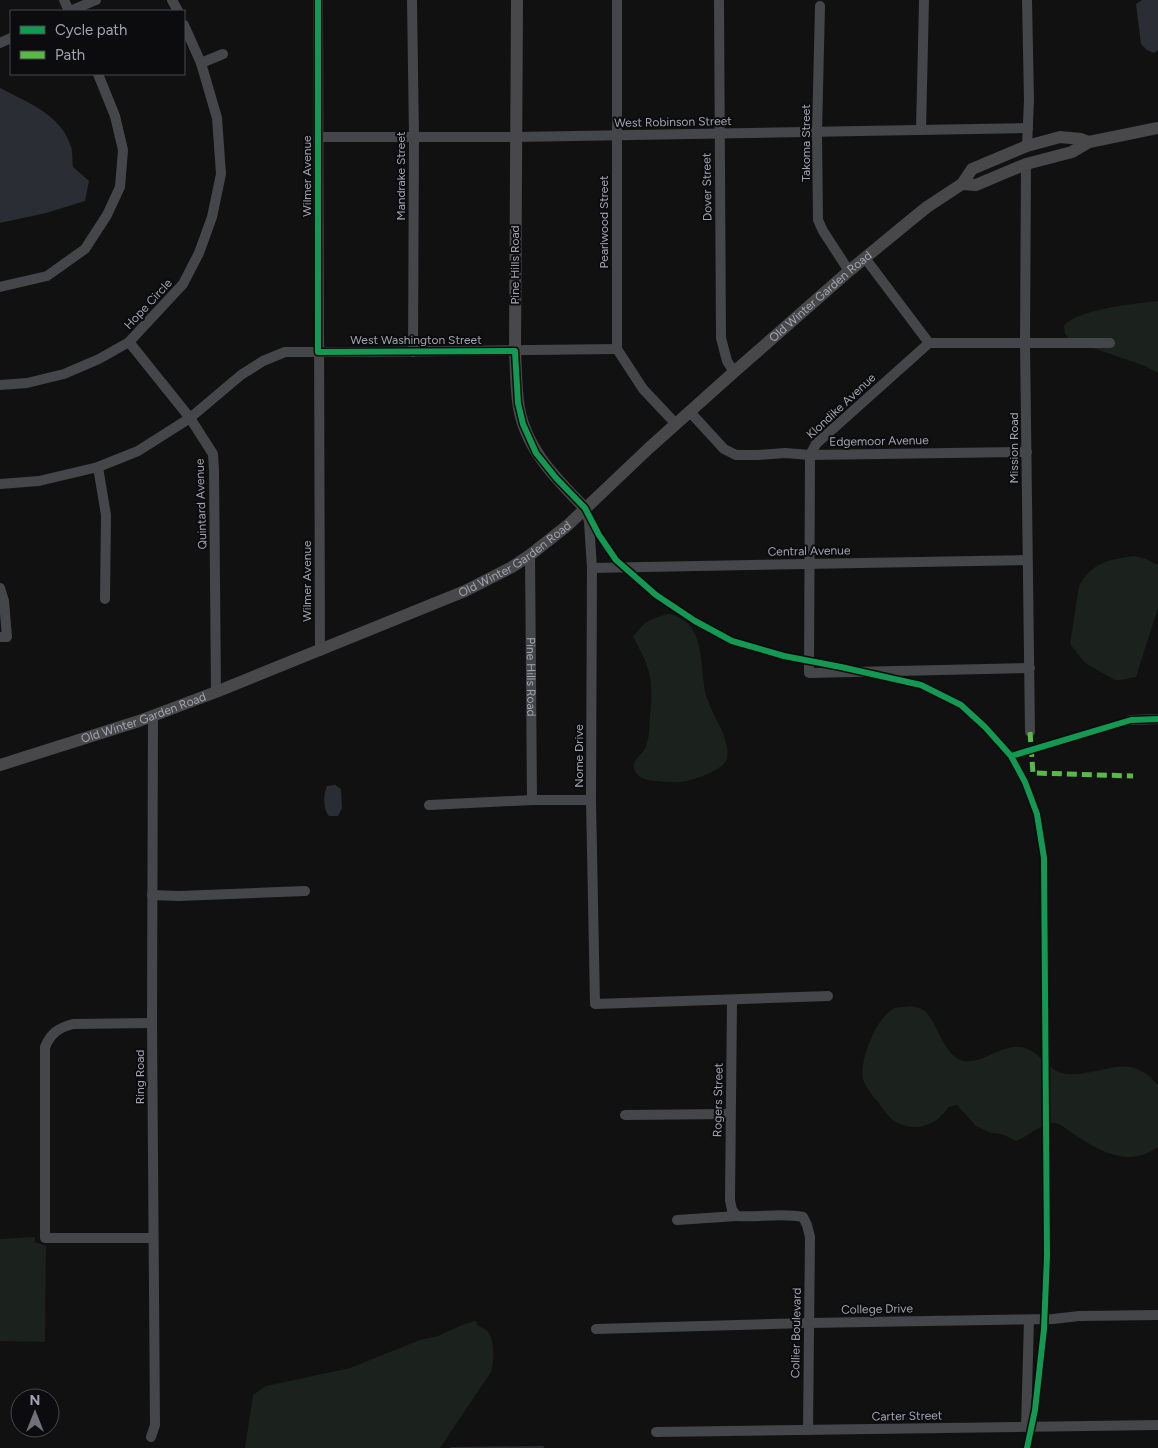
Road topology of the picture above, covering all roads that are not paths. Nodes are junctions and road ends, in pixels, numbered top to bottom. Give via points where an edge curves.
1 (96, 0) edge
2 (318, 0) edge
3 (412, 0) edge
4 (517, 0) edge
5 (617, 0) edge
6 (719, 0) edge
7 (924, 0) edge
8 (1027, 0) edge
9 (820, 6) dead end
10 (71, 10) edge
11 (185, 27) edge
12 (223, 54) dead end
13 (201, 63) junction
14 (98, 75) edge
15 (1028, 128) junction
16 (1158, 128) edge
17 (921, 130) junction
18 (817, 132) junction
19 (718, 134) junction
20 (617, 135) junction
21 (414, 136) junction
22 (318, 137) junction
23 (516, 137) junction
24 (1085, 140) junction
25 (1027, 146) junction
26 (1026, 164) junction
27 (962, 184) junction
28 (976, 185) junction
29 (865, 258) junction
30 (849, 271) junction
31 (0, 287) edge
32 (129, 342) junction
33 (1110, 342) dead end
34 (929, 343) junction
35 (1025, 343) junction
36 (617, 349) junction
37 (515, 351) junction
38 (318, 352) junction
39 (413, 352) junction
40 (734, 372) junction
41 (0, 385) edge
42 (690, 412) junction
43 (190, 418) junction
44 (676, 424) junction
45 (1027, 452) junction
46 (810, 455) junction
47 (98, 467) junction
48 (0, 484) edge
49 (584, 508) junction
50 (530, 556) junction
51 (1027, 560) junction
52 (809, 563) junction
53 (592, 568) junction
54 (0, 588) edge
55 (105, 600) dead end
56 (3, 637) edge
57 (320, 651) junction
58 (1030, 668) junction
59 (216, 692) junction
60 (153, 716) junction
61 (1158, 719) edge
62 (1131, 720) dead end
63 (1030, 732) dead end
64 (0, 765) edge
65 (532, 800) junction
66 (591, 800) junction
67 (429, 804) dead end
68 (305, 891) dead end
69 (152, 894) junction
70 (828, 996) dead end
71 (732, 1000) junction
72 (152, 1023) junction
73 (730, 1114) junction
74 (625, 1115) dead end
75 (737, 1216) junction
76 (677, 1220) dead end
77 (153, 1238) junction
78 (1158, 1315) edge
79 (1029, 1320) junction
80 (808, 1322) junction
81 (596, 1329) dead end
82 (1158, 1425) edge
83 (1026, 1426) junction
84 (808, 1430) junction
85 (656, 1432) dead end
86 (151, 1437) dead end

1 - 10 street
2 - 22 street, Wilmer Avenue
3 - 21 street, Mandrake Street
4 - 23 main road, Pine Hills Road
5 - 20 street, Pearlwood Street
6 - 19 street, Dover Street
7 - 17 street
8 - 15 street
9 - 18 street, Takoma Street
11 - 13 street, Hope Circle
12 - 13 street
13 - 32 street, Hope Circle via 217,118 221,174 212,217 183,284
14 - 31 street via 116,116 123,150 120,187 107,215 85,249 47,276
15 - 17 street, West Robinson Street
15 - 25 street
16 - 24 main road, Old Winter Garden Road
17 - 18 street, West Robinson Street
18 - 19 street, West Robinson Street
18 - 30 street, Takoma Street via 818,220
19 - 20 street, West Robinson Street
19 - 40 street, Dover Street via 721,338 727,361
20 - 23 street, West Robinson Street
20 - 36 street, Pearlwood Street
21 - 22 street, West Robinson Street
21 - 23 street, West Robinson Street
21 - 39 street, Mandrake Street
22 - 38 street, Wilmer Avenue
23 - 37 main road, Pine Hills Road
24 - 25 main road, Old Winter Garden Road via 1060,137
24 - 26 main road, Old Winter Garden Road via 1072,152
25 - 27 main road, Old Winter Garden Road via 972,169
25 - 28 main road via 1019,157 980,175
26 - 28 main road, Old Winter Garden Road
26 - 35 street, Mission Road
27 - 28 main road, Old Winter Garden Road
27 - 29 main road, Old Winter Garden Road via 927,207
29 - 30 main road, Old Winter Garden Road
29 - 34 street
30 - 40 main road, Old Winter Garden Road
32 - 41 street, Hope Circle via 64,374 27,383
32 - 43 street, Quintard Avenue
33 - 35 street
34 - 35 street
34 - 46 street, Klondike Avenue via 816,444
35 - 45 street, Mission Road
36 - 37 street, West Washington Street
36 - 44 street via 643,389
37 - 39 street, West Washington Street
37 - 49 main road, Pine Hills Road via 518,403 523,424 536,453
38 - 39 street, West Washington Street
38 - 43 street, West Washington Street via 285,352 263,361 241,375
38 - 57 street, Wilmer Avenue
40 - 42 main road, Old Winter Garden Road
42 - 44 main road, Old Winter Garden Road
42 - 46 street, Edgemoor Avenue via 724,449 736,455
43 - 47 street, West Washington Street via 138,451
43 - 59 street, Quintard Avenue via 213,454
44 - 49 main road, Old Winter Garden Road
45 - 46 street, Edgemoor Avenue
45 - 51 street, Mission Road
46 - 52 street, Klondike Avenue
47 - 48 street, West Washington Street via 39,481
47 - 55 street via 106,516
49 - 50 main road, Old Winter Garden Road via 568,526
49 - 53 street, Nome Drive
50 - 57 main road, Old Winter Garden Road via 465,591
50 - 65 street, Pine Hills Road
51 - 52 street, Central Avenue
51 - 58 street, Mission Road
52 - 53 street, Central Avenue
52 - 58 street, Klondike Avenue via 809,673
53 - 66 street, Nome Drive
54 - 56 street via 4,601
57 - 59 main road, Old Winter Garden Road
58 - 63 street, Mission Road
59 - 60 main road, Old Winter Garden Road
60 - 64 main road, Old Winter Garden Road
60 - 69 street, Ring Road
61 - 62 street
65 - 66 street
65 - 67 street
66 - 71 street, Nome Drive via 595,1004
68 - 69 street via 179,896
69 - 72 street, Ring Road
70 - 71 street
71 - 73 street, Rogers Street
72 - 77 street, Ring Road
72 - 77 street via 73,1024 62,1027 49,1037 45,1047 45,1238
73 - 74 street
73 - 75 street, Rogers Street via 730,1200
75 - 76 street
75 - 80 street, Collier Boulevard via 791,1214 803,1217 810,1237
77 - 86 street, Ring Road via 155,1424
78 - 79 street, College Drive
79 - 80 street, College Drive
79 - 83 street
80 - 81 street, College Drive
80 - 84 street, Collier Boulevard
82 - 83 street, Carter Street
83 - 84 street, Carter Street
84 - 85 street, Carter Street

